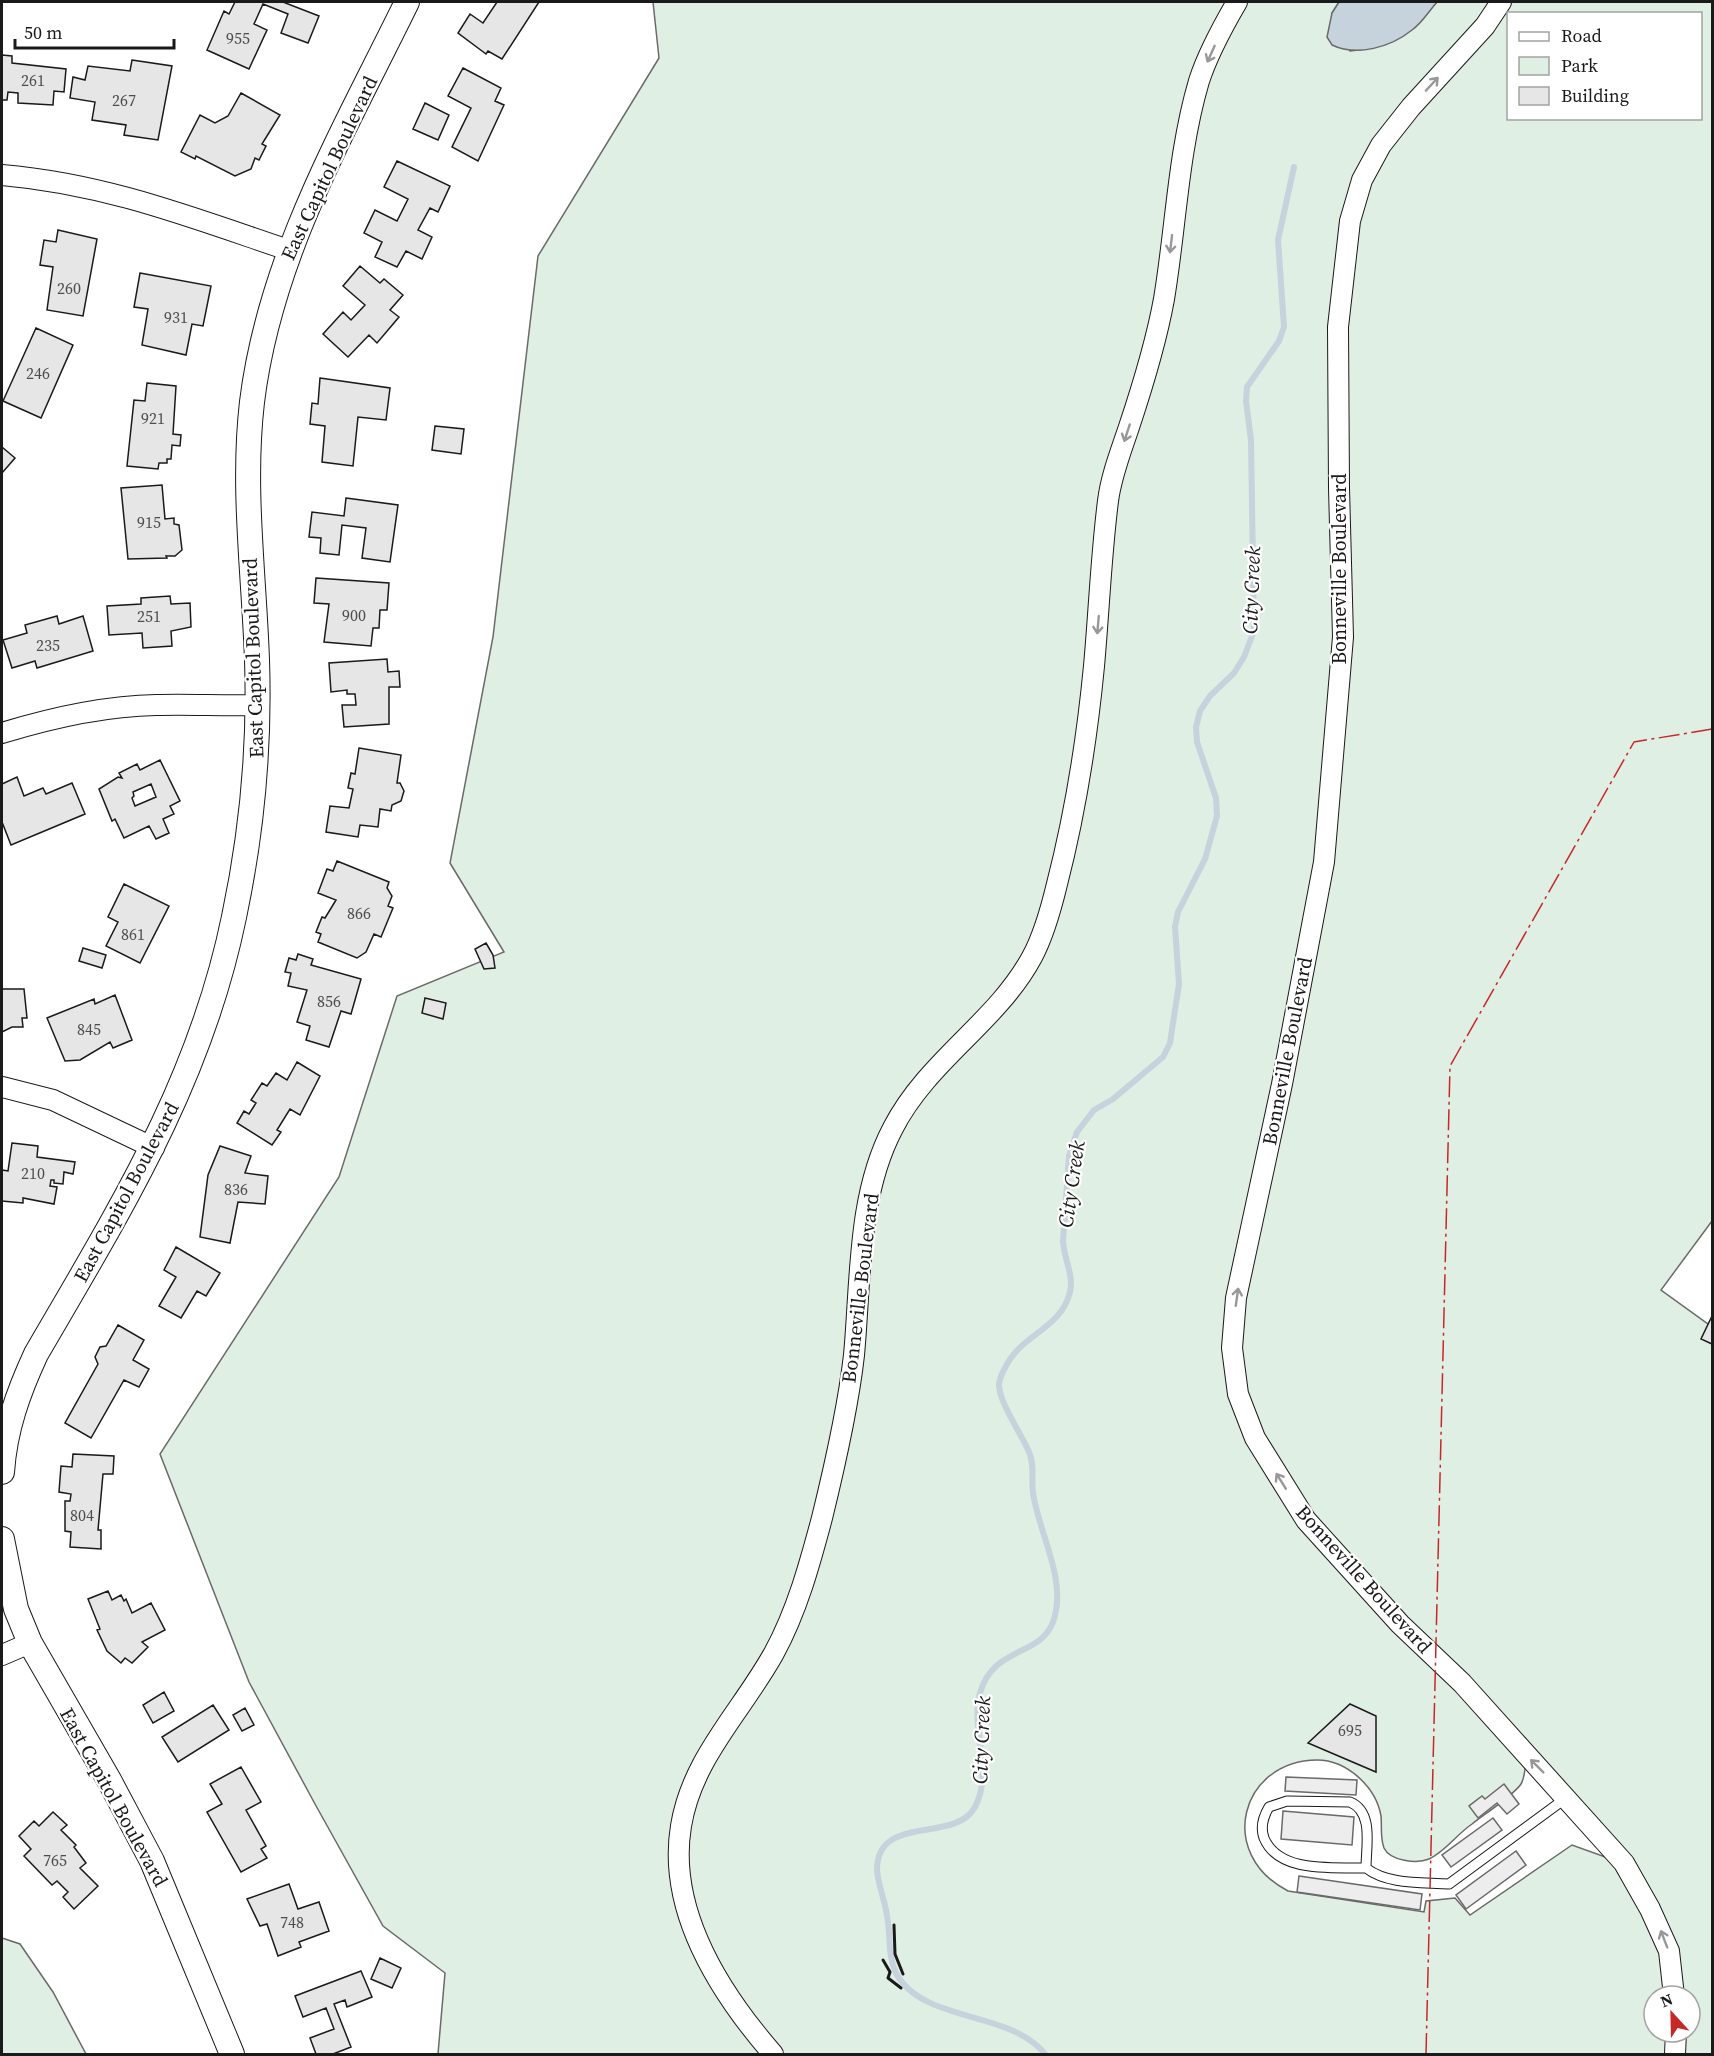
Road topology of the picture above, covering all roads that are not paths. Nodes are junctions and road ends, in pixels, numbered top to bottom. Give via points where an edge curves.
1 (407, 2) edge
2 (1237, 2) edge
3 (1501, 2) edge
4 (2, 175) edge
5 (288, 250) junction
6 (258, 705) junction
7 (2, 733) edge
8 (2, 1088) edge
9 (154, 1148) junction
10 (5, 1422) edge
11 (2, 1472) edge
12 (2, 1539) edge
13 (30, 1643) junction
14 (2, 1655) edge
15 (1567, 1797) junction
16 (1366, 1868) junction
17 (1673, 1984) edge
18 (232, 2055) edge
19 (773, 2055) edge

1 - 5 street, East Capitol Boulevard
2 -> 19 street, Bonneville Boulevard via 1201,76 1181,167 1158,329 1108,495 1094,674 1049,914 1032,957 1011,989 938,1064 912,1095 891,1131 867,1207 853,1363 822,1517 775,1651 711,1747 687,1796 678,1847 686,1906 695,1934 723,1987
15 -> 3 street, Bonneville Boulevard via 1306,1520 1255,1438 1238,1394 1232,1348 1242,1263 1282,1084 1323,862 1343,637 1338,327 1350,221 1362,180 1381,145 1485,26
4 - 5 street via 119,194
5 - 6 street, East Capitol Boulevard via 261,349 248,453
6 - 7 street via 113,708
6 - 9 street, East Capitol Boulevard via 252,806 233,922 199,1040
8 - 9 street via 63,1104
9 - 10 street, East Capitol Boulevard via 36,1354
10 - 11 street, East Capitol Boulevard
12 - 13 street, East Capitol Boulevard via 16,1609
13 - 14 street
13 - 18 street, East Capitol Boulevard via 152,1861
15 - 16 lane via 1449,1884 1402,1881 1376,1875
17 -> 15 street, Bonneville Boulevard via 1669,1951 1650,1909 1624,1863
16 - 16 lane via 1294,1863 1274,1855 1262,1833 1266,1812 1272,1804 1287,1801 1350,1802 1358,1806 1366,1818

